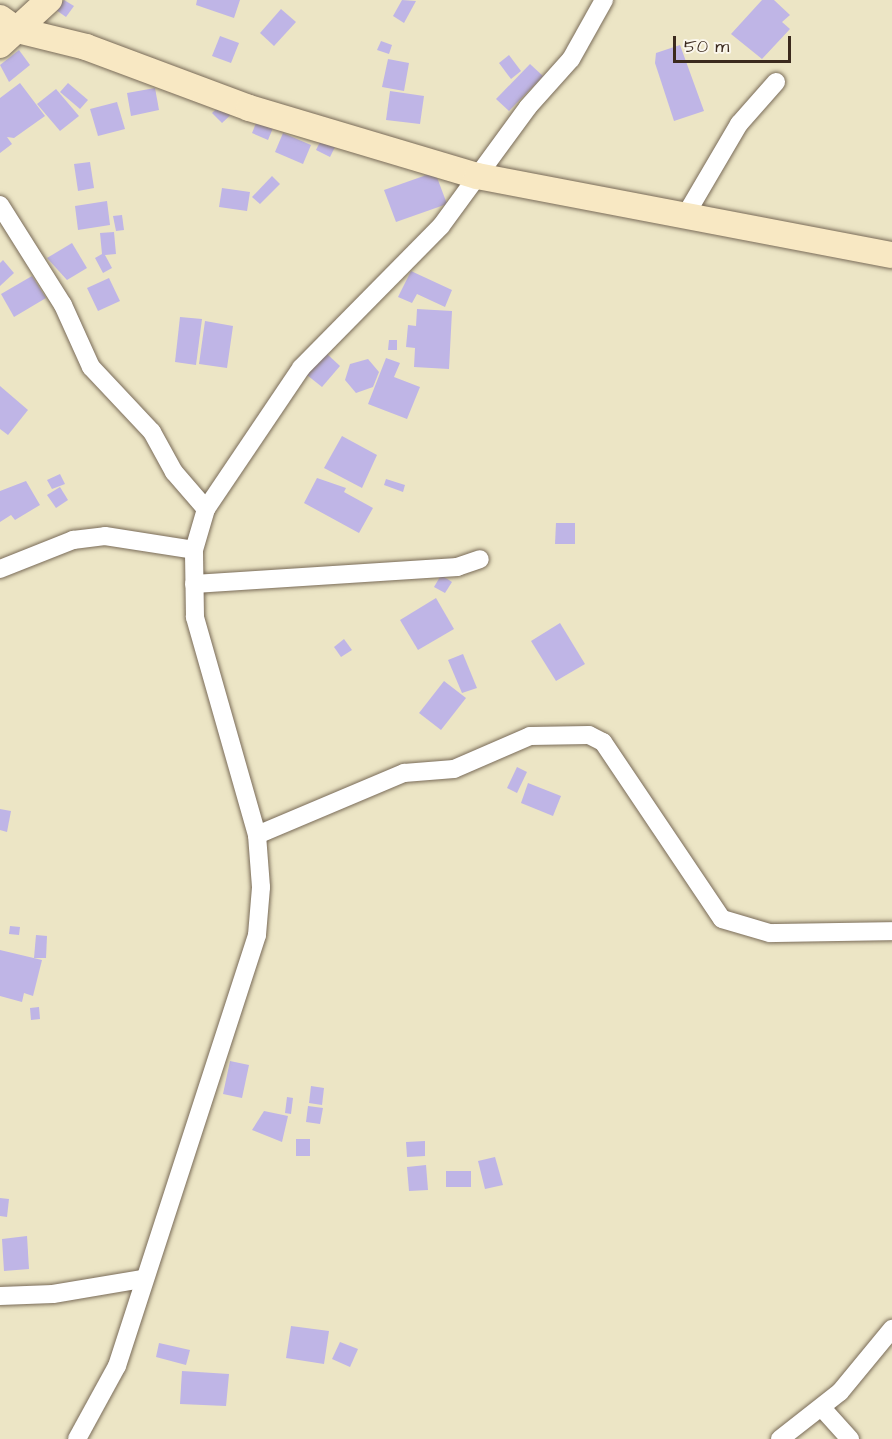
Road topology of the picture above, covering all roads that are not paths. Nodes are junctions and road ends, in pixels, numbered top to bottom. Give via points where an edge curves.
1 (49, 0) edge
2 (604, 0) edge
3 (6, 31) edge
4 (776, 82) dead end
5 (477, 176) junction
6 (0, 205) edge
7 (685, 216) junction
8 (892, 255) edge
9 (206, 509) junction
10 (194, 550) junction
11 (480, 559) dead end
12 (2, 564) edge
13 (194, 584) junction
14 (257, 835) junction
15 (892, 931) edge
16 (143, 1279) junction
17 (0, 1296) edge
18 (892, 1329) edge
19 (822, 1408) junction
20 (77, 1439) edge
21 (780, 1439) edge
22 (850, 1439) edge

1 - 3 street
2 - 5 street via 571,59
3 - 5 street via 86,47 350,140
4 - 7 street via 739,124
5 - 7 street
5 - 9 street via 441,226 301,368
6 - 9 street via 63,305 91,367 152,432 174,472
7 - 8 street
9 - 10 street
10 - 12 street via 105,536 73,540
10 - 13 street
11 - 13 street via 457,567
13 - 14 street via 195,617
14 - 15 street via 404,773 454,770 530,736 589,735 603,742 722,919 770,933
14 - 16 street via 261,887 257,935
16 - 17 street via 53,1294
16 - 20 street via 117,1366
18 - 19 street
19 - 21 street
19 - 22 street

